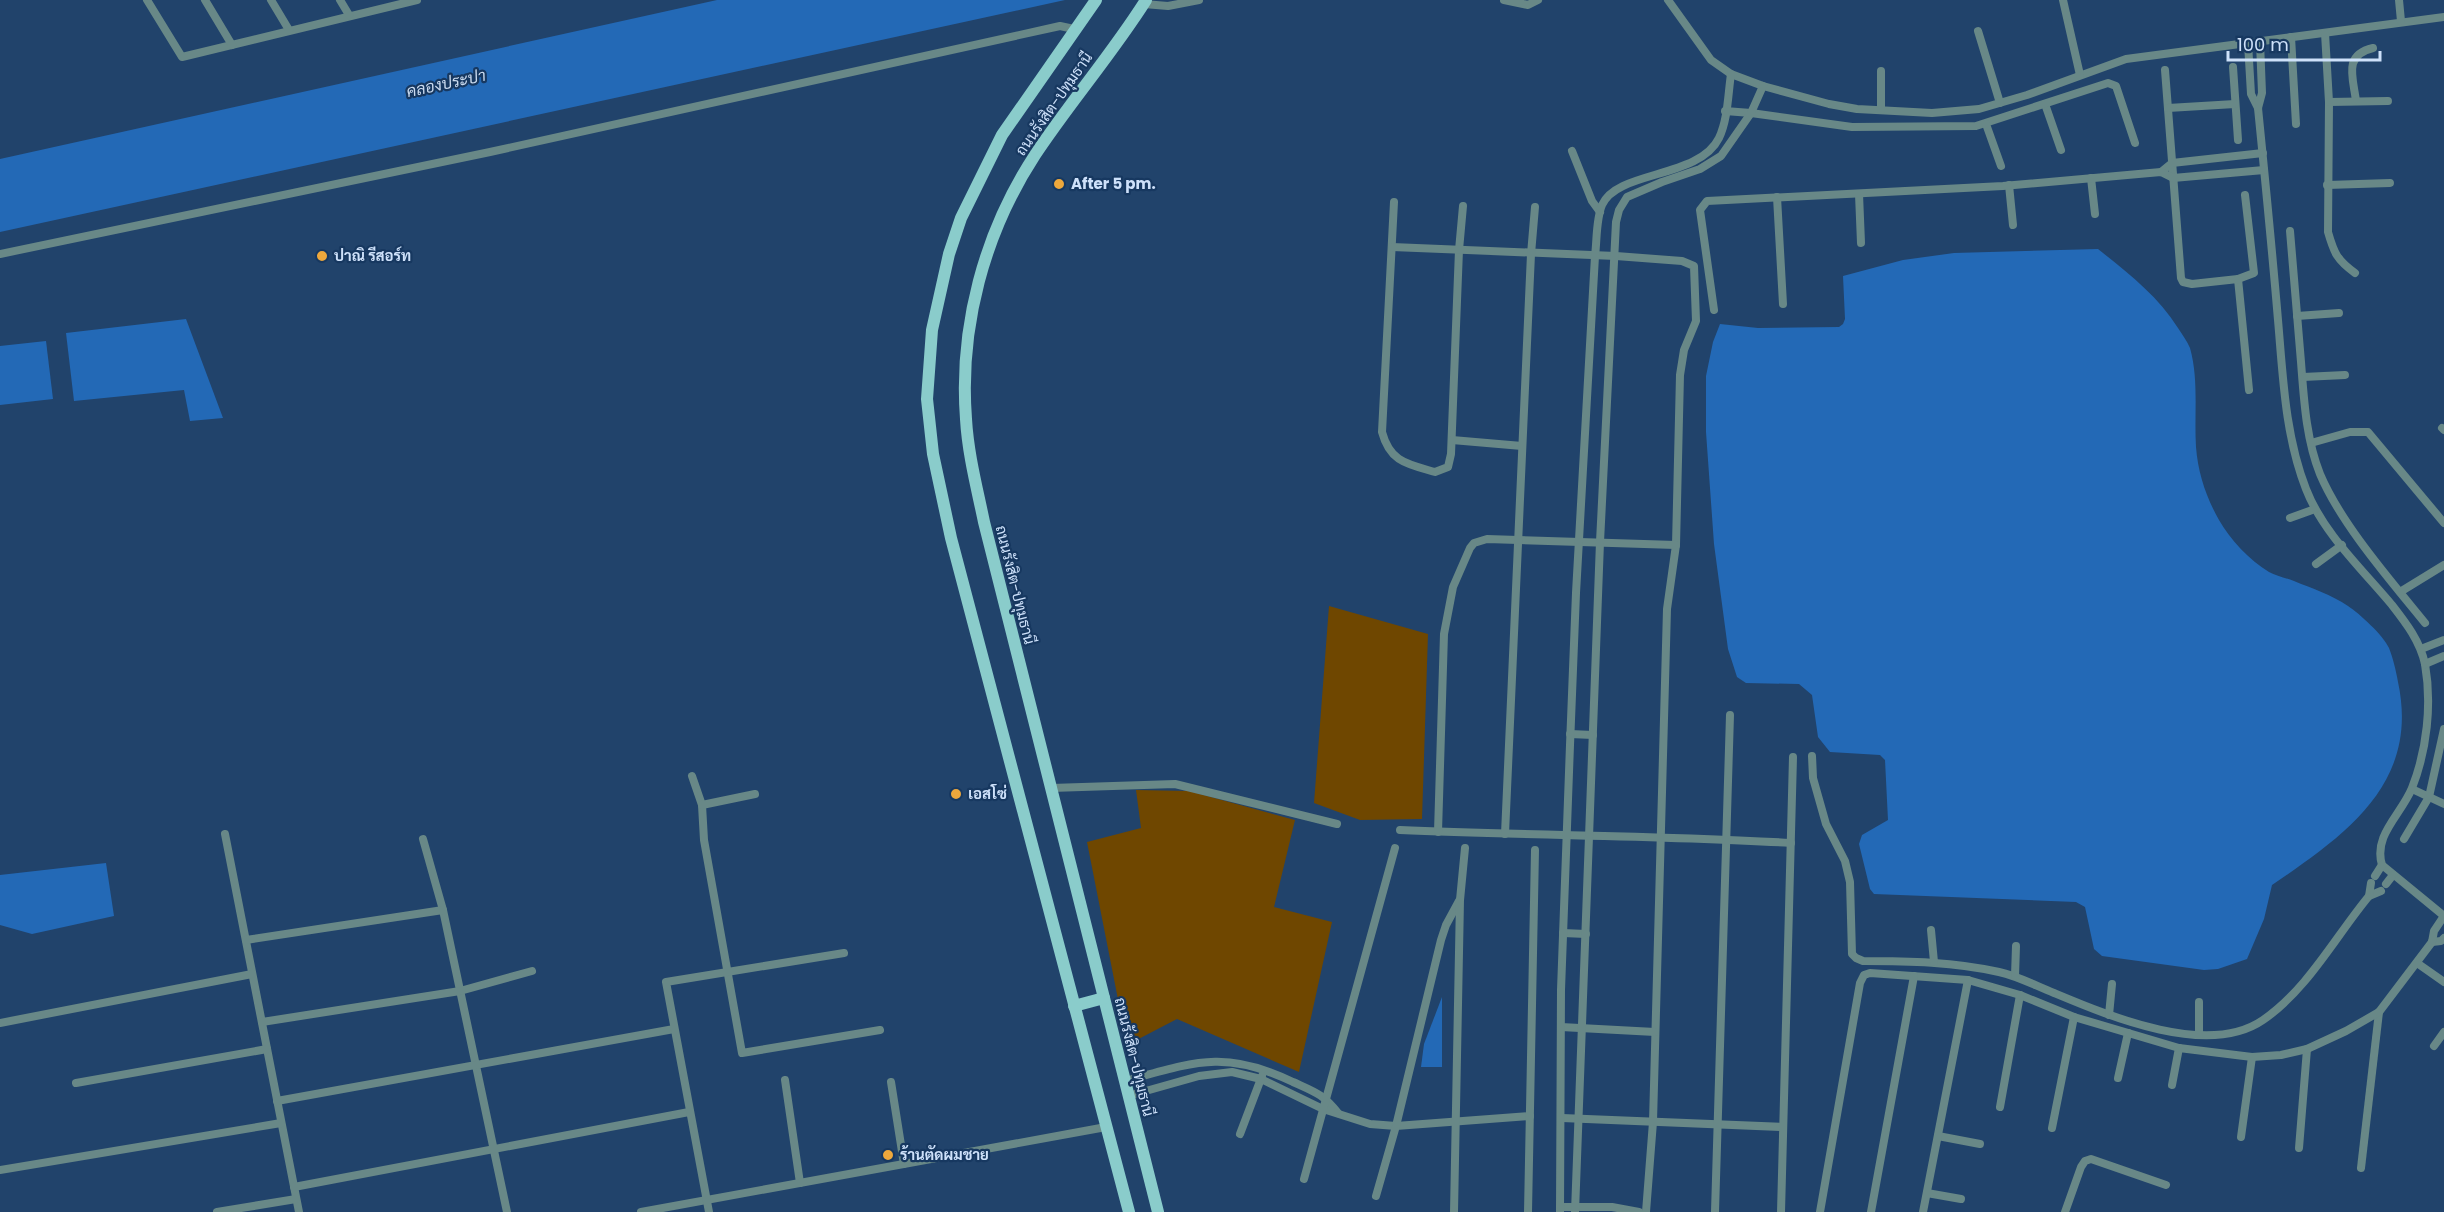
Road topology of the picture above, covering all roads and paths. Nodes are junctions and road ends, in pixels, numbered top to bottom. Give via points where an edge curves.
1 (147, 0) edge
2 (205, 0) edge
3 (271, 0) edge
4 (339, 0) edge
5 (417, 0) edge
6 (1096, 0) edge
7 (1199, 0) edge
8 (1504, 0) edge
9 (1538, 0) edge
10 (1668, 0) edge
11 (2063, 0) edge
12 (2399, 0) edge
13 (403, 1) edge
14 (1145, 2) edge
15 (349, 15) junction
16 (2444, 17) edge
17 (2401, 21) junction
18 (1074, 29) junction
19 (289, 30) junction
20 (1978, 31) dead end
21 (2325, 33) junction
22 (2291, 37) junction
23 (2260, 42) junction
24 (2248, 43) junction
25 (232, 45) junction
26 (2373, 48) dead end
27 (2233, 67) dead end
28 (2165, 70) dead end
29 (1881, 71) dead end
30 (1731, 74) junction
31 (2079, 75) junction
32 (1763, 86) junction
33 (2388, 100) dead end
34 (2356, 101) junction
35 (2329, 102) junction
36 (2000, 103) junction
37 (2045, 104) junction
38 (2235, 104) junction
39 (2168, 108) junction
40 (2258, 108) junction
41 (1881, 110) junction
42 (1725, 111) junction
43 (1751, 112) junction
44 (1986, 124) junction
45 (2296, 124) dead end
46 (2238, 140) dead end
47 (2135, 143) dead end
48 (2061, 150) dead end
49 (1572, 151) dead end
50 (2263, 153) junction
51 (2172, 163) junction
52 (2001, 166) dead end
53 (2264, 170) junction
54 (2161, 172) junction
55 (2091, 178) junction
56 (2173, 178) junction
57 (2390, 183) dead end
58 (2009, 185) junction
59 (2327, 185) junction
60 (1858, 194) junction
61 (2245, 195) dead end
62 (1777, 197) junction
63 (1394, 202) dead end
64 (1463, 206) dead end
65 (1535, 207) dead end
66 (1600, 212) junction
67 (2095, 214) dead end
68 (2013, 225) dead end
69 (2290, 231) dead end
70 (1861, 243) dead end
71 (1392, 247) junction
72 (1459, 250) junction
73 (0, 254) edge
74 (1531, 254) junction
75 (1595, 256) junction
76 (1616, 256) junction
77 (2355, 273) dead end
78 (2238, 279) junction
79 (1784, 304) dead end
80 (1713, 310) dead end
81 (2338, 313) dead end
82 (2297, 316) junction
83 (2345, 375) dead end
84 (2302, 377) junction
85 (2249, 390) dead end
86 (1452, 440) junction
87 (2311, 443) junction
88 (1522, 446) junction
89 (2315, 509) junction
90 (2290, 518) dead end
91 (2444, 523) edge
92 (1518, 539) junction
93 (1579, 541) junction
94 (1600, 542) junction
95 (1676, 545) junction
96 (2342, 545) junction
97 (2316, 564) dead end
98 (2444, 565) edge
99 (2400, 592) junction
100 (2425, 623) dead end
101 (2444, 640) edge
102 (2421, 649) junction
103 (2444, 656) edge
104 (2425, 664) junction
105 (1730, 715) dead end
106 (2444, 729) edge
107 (1570, 734) junction
108 (1593, 735) junction
109 (1812, 756) dead end
110 (1793, 757) dead end
111 (692, 776) dead end
112 (1051, 788) junction
113 (2412, 789) junction
114 (755, 794) dead end
115 (2429, 798) junction
116 (2444, 804) edge
117 (702, 805) junction
118 (1337, 824) dead end
119 (1400, 830) dead end
120 (1438, 832) junction
121 (225, 834) dead end
122 (1505, 834) junction
123 (1568, 836) junction
124 (1590, 837) junction
125 (1661, 838) junction
126 (423, 839) dead end
127 (1725, 839) junction
128 (2404, 839) dead end
129 (1791, 843) junction
130 (1395, 848) dead end
131 (1465, 848) dead end
132 (1535, 850) dead end
133 (2382, 865) junction
134 (2393, 875) junction
135 (2369, 896) junction
136 (1460, 900) junction
137 (443, 910) junction
138 (2444, 916) edge
139 (1931, 930) dead end
140 (1563, 933) junction
141 (1586, 934) junction
142 (2444, 938) edge
143 (246, 940) junction
144 (2433, 942) junction
145 (2016, 946) dead end
146 (844, 953) dead end
147 (1934, 962) junction
148 (2417, 963) junction
149 (532, 971) dead end
150 (728, 971) junction
151 (252, 974) junction
152 (1914, 976) junction
153 (2015, 976) junction
154 (1968, 980) junction
155 (2444, 982) edge
156 (2112, 984) dead end
157 (460, 991) junction
158 (2020, 995) junction
159 (1104, 998) junction
160 (2199, 1002) dead end
161 (1074, 1006) junction
162 (2379, 1012) junction
163 (2109, 1015) junction
164 (2074, 1017) junction
165 (262, 1022) junction
166 (0, 1023) edge
167 (1561, 1028) junction
168 (1583, 1028) junction
169 (674, 1029) junction
170 (880, 1030) dead end
171 (1655, 1032) junction
172 (2444, 1032) edge
173 (2128, 1033) junction
174 (2199, 1035) junction
175 (2434, 1046) dead end
176 (2179, 1048) junction
177 (267, 1049) junction
178 (2307, 1049) junction
179 (2252, 1057) junction
180 (476, 1066) junction
181 (1265, 1070) junction
182 (2118, 1078) dead end
183 (1261, 1079) junction
184 (785, 1080) dead end
185 (1125, 1081) junction
186 (891, 1082) dead end
187 (76, 1083) dead end
188 (2172, 1085) dead end
189 (1128, 1096) junction
190 (1326, 1098) junction
191 (277, 1101) junction
192 (2000, 1107) dead end
193 (1323, 1109) junction
194 (689, 1112) junction
195 (1338, 1113) junction
196 (1530, 1116) junction
197 (1562, 1118) junction
198 (1579, 1119) junction
199 (281, 1122) junction
200 (1456, 1122) junction
201 (1653, 1122) junction
202 (1717, 1124) junction
203 (1396, 1126) junction
204 (1106, 1127) junction
205 (1783, 1127) junction
206 (2052, 1128) dead end
207 (1240, 1134) dead end
208 (1938, 1136) junction
209 (2241, 1137) dead end
210 (1980, 1144) dead end
211 (2299, 1148) dead end
212 (494, 1150) junction
213 (904, 1164) junction
214 (2361, 1168) dead end
215 (0, 1170) edge
216 (1304, 1179) dead end
217 (800, 1183) junction
218 (2166, 1185) dead end
219 (294, 1187) junction
220 (1927, 1193) junction
221 (1376, 1196) dead end
222 (1960, 1199) dead end
223 (296, 1200) junction
224 (707, 1201) junction
225 (1560, 1210) edge
226 (1575, 1210) edge
227 (217, 1212) edge
228 (299, 1212) edge
229 (507, 1212) edge
230 (641, 1212) edge
231 (709, 1212) edge
232 (1129, 1212) edge
233 (1158, 1212) edge
234 (1454, 1212) edge
235 (1528, 1212) edge
236 (1639, 1212) edge
237 (1646, 1212) edge
238 (1715, 1212) edge
239 (1781, 1212) edge
240 (1820, 1212) edge
241 (1871, 1212) edge
242 (1923, 1212) edge
243 (2065, 1212) edge

1 - 25 street via 182,57
2 - 25 street
3 - 19 street
4 - 15 street
5 - 13 street
6 - 18 main road, ถนนรังสิต-ปทุมธานี
7 - 14 street via 1168,6
8 - 9 street via 1528,5
10 - 30 street via 1711,60
11 - 31 street
12 - 17 street
13 - 15 street
14 - 112 main road, ถนนรังสิต-ปทุมธานี via 1041,146 1014,190 984,260 970,322 964,399 970,454
15 - 19 street
16 - 17 street
17 - 21 street
18 - 73 street via 1060,26 490,152
18 - 161 main road, ถนนรังสิต-ปทุมธานี via 1002,135 961,218 932,330 927,399 941,498
19 - 25 street
20 - 36 street
21 - 22 street
21 - 35 street
22 - 23 street
22 - 45 street
23 - 24 street
23 - 40 street via 2262,93
24 - 31 street via 2126,58
24 - 40 street via 2251,94
26 - 34 street via 2355,56
27 - 38 street
28 - 39 street
29 - 41 street
30 - 32 street
30 - 42 street
31 - 36 street
32 - 41 street via 1829,104
32 - 43 street
33 - 34 street
34 - 35 street
35 - 59 street
36 - 41 street via 1932,113
37 - 44 street
37 - 47 street via 2113,84
37 - 48 street
38 - 39 street
38 - 46 street
39 - 51 street
40 - 50 street
42 - 43 street
42 - 66 street via 1719,137 1711,149 1692,163 1627,185 1602,203
43 - 44 street via 1852,127
43 - 76 street via 1721,156 1701,169 1627,197 1616,222
44 - 52 street
49 - 66 street
50 - 51 street
50 - 53 street
51 - 54 street
51 - 56 street
53 - 56 street
53 - 89 street via 2287,413 2299,468
54 - 55 street
54 - 56 street
55 - 58 street
55 - 67 street
56 - 78 street via 2183,282
57 - 59 street
58 - 60 street
58 - 68 street
59 - 77 street via 2328,232 2333,252
60 - 62 street
60 - 70 street
61 - 78 street via 2253,273
62 - 79 street
62 - 80 street via 1713,200 1700,210
63 - 71 street
64 - 72 street
65 - 74 street
66 - 75 street
69 - 82 street
71 - 72 street
71 - 86 street via 1382,415 1386,446 1391,455 1402,461 1435,472 1448,467
72 - 74 street
72 - 86 street
74 - 75 street
74 - 88 street
75 - 76 street
75 - 93 street
76 - 94 street
76 - 95 street via 1682,261 1694,266 1696,321 1684,350 1680,375
78 - 85 street
81 - 82 street
82 - 84 street
83 - 84 street
84 - 87 street
86 - 88 street
87 - 91 street via 2349,432 2368,432
87 - 99 street via 2321,476 2337,506
88 - 92 street
89 - 90 street
89 - 96 street
92 - 93 street
92 - 120 street via 1474,543 1454,587 1444,634
92 - 122 street
93 - 94 street
93 - 107 street
94 - 95 street
94 - 108 street
95 - 125 street via 1667,609
96 - 97 street
96 - 102 street via 2409,627
98 - 99 street
99 - 100 street
101 - 102 street
102 - 104 street
103 - 104 street
104 - 113 street via 2428,721
105 - 127 street
106 - 115 street
107 - 108 street
107 - 123 street
108 - 124 street
109 - 147 street via 1813,778 1826,824 1845,861 1850,882 1852,954 1863,961
110 - 129 street
111 - 117 street
112 - 118 street via 1175,784
112 - 159 main road, ถนนรังสิต-ปทุมธานี
113 - 115 street
113 - 133 street via 2380,841
114 - 117 street
115 - 116 street
115 - 128 street
117 - 150 street via 704,840
119 - 120 street
120 - 122 street
121 - 143 street
122 - 123 street
123 - 124 street
123 - 140 street
124 - 125 street
124 - 141 street
125 - 127 street
125 - 171 street
126 - 137 street
127 - 129 street
127 - 202 street
129 - 205 street
130 - 190 street
131 - 136 street
132 - 196 street
133 - 134 street
133 - 135 street
134 - 135 street via 2384,887
134 - 138 street
135 - 174 street via 2299,989 2263,1020 2246,1030
136 - 200 street
136 - 203 street via 1441,940
137 - 143 street
137 - 157 street
138 - 144 street via 2434,931
139 - 147 street
140 - 141 street
140 - 167 street
141 - 168 street
142 - 144 street
143 - 151 street
144 - 148 street
145 - 153 street
146 - 150 street
147 - 153 street
148 - 155 street
148 - 162 street
149 - 157 street
150 - 169 street via 666,982
150 - 170 street via 742,1053
151 - 165 street
151 - 166 street
152 - 154 street
152 - 240 street via 1870,973 1860,983
152 - 241 street
153 - 163 street
154 - 158 street
154 - 208 street
156 - 163 street
157 - 165 street
157 - 180 street
158 - 164 street
158 - 192 street
159 - 161 main road
159 - 185 main road, ถนนรังสิต-ปทุมธานี
160 - 174 street
161 - 204 main road, ถนนรังสิต-ปทุมธานี
162 - 178 street
162 - 214 street
163 - 174 street
164 - 173 street
164 - 206 street
165 - 177 street
167 - 168 street
167 - 197 street
168 - 171 street
168 - 198 street
169 - 180 street
169 - 194 street
171 - 201 street
172 - 175 street
173 - 176 street
173 - 182 street
176 - 179 street
176 - 188 street
177 - 187 street
177 - 191 street
178 - 179 street
178 - 211 street
179 - 209 street
180 - 191 street
180 - 212 street
181 - 183 street
181 - 185 street via 1234,1061 1211,1061
181 - 190 street
183 - 189 street via 1232,1072 1215,1073
183 - 193 street
183 - 207 street
184 - 217 street
185 - 189 main road, ถนนรังสิต-ปทุมธานี
186 - 213 street
189 - 233 main road, ถนนรังสิต-ปทุมธานี
190 - 193 street
190 - 195 street
191 - 199 street
193 - 195 street
193 - 216 street
194 - 212 street
194 - 224 street
195 - 203 street via 1370,1124
196 - 200 street
196 - 235 street
197 - 198 street
197 - 225 street
198 - 201 street
198 - 226 street
199 - 215 street
199 - 219 street
200 - 203 street
200 - 234 street
201 - 202 street
201 - 237 street
202 - 205 street
202 - 238 street
203 - 221 street
204 - 213 street
204 - 232 main road, ถนนรังสิต-ปทุมธานี
205 - 239 street
208 - 210 street
208 - 220 street
212 - 219 street
212 - 229 street
213 - 217 street
217 - 224 street
218 - 243 street via 2091,1159 2081,1167
219 - 223 street
220 - 222 street
220 - 242 street
223 - 227 street
223 - 228 street
224 - 230 street
224 - 231 street
225 - 226 street
226 - 236 street via 1612,1207

